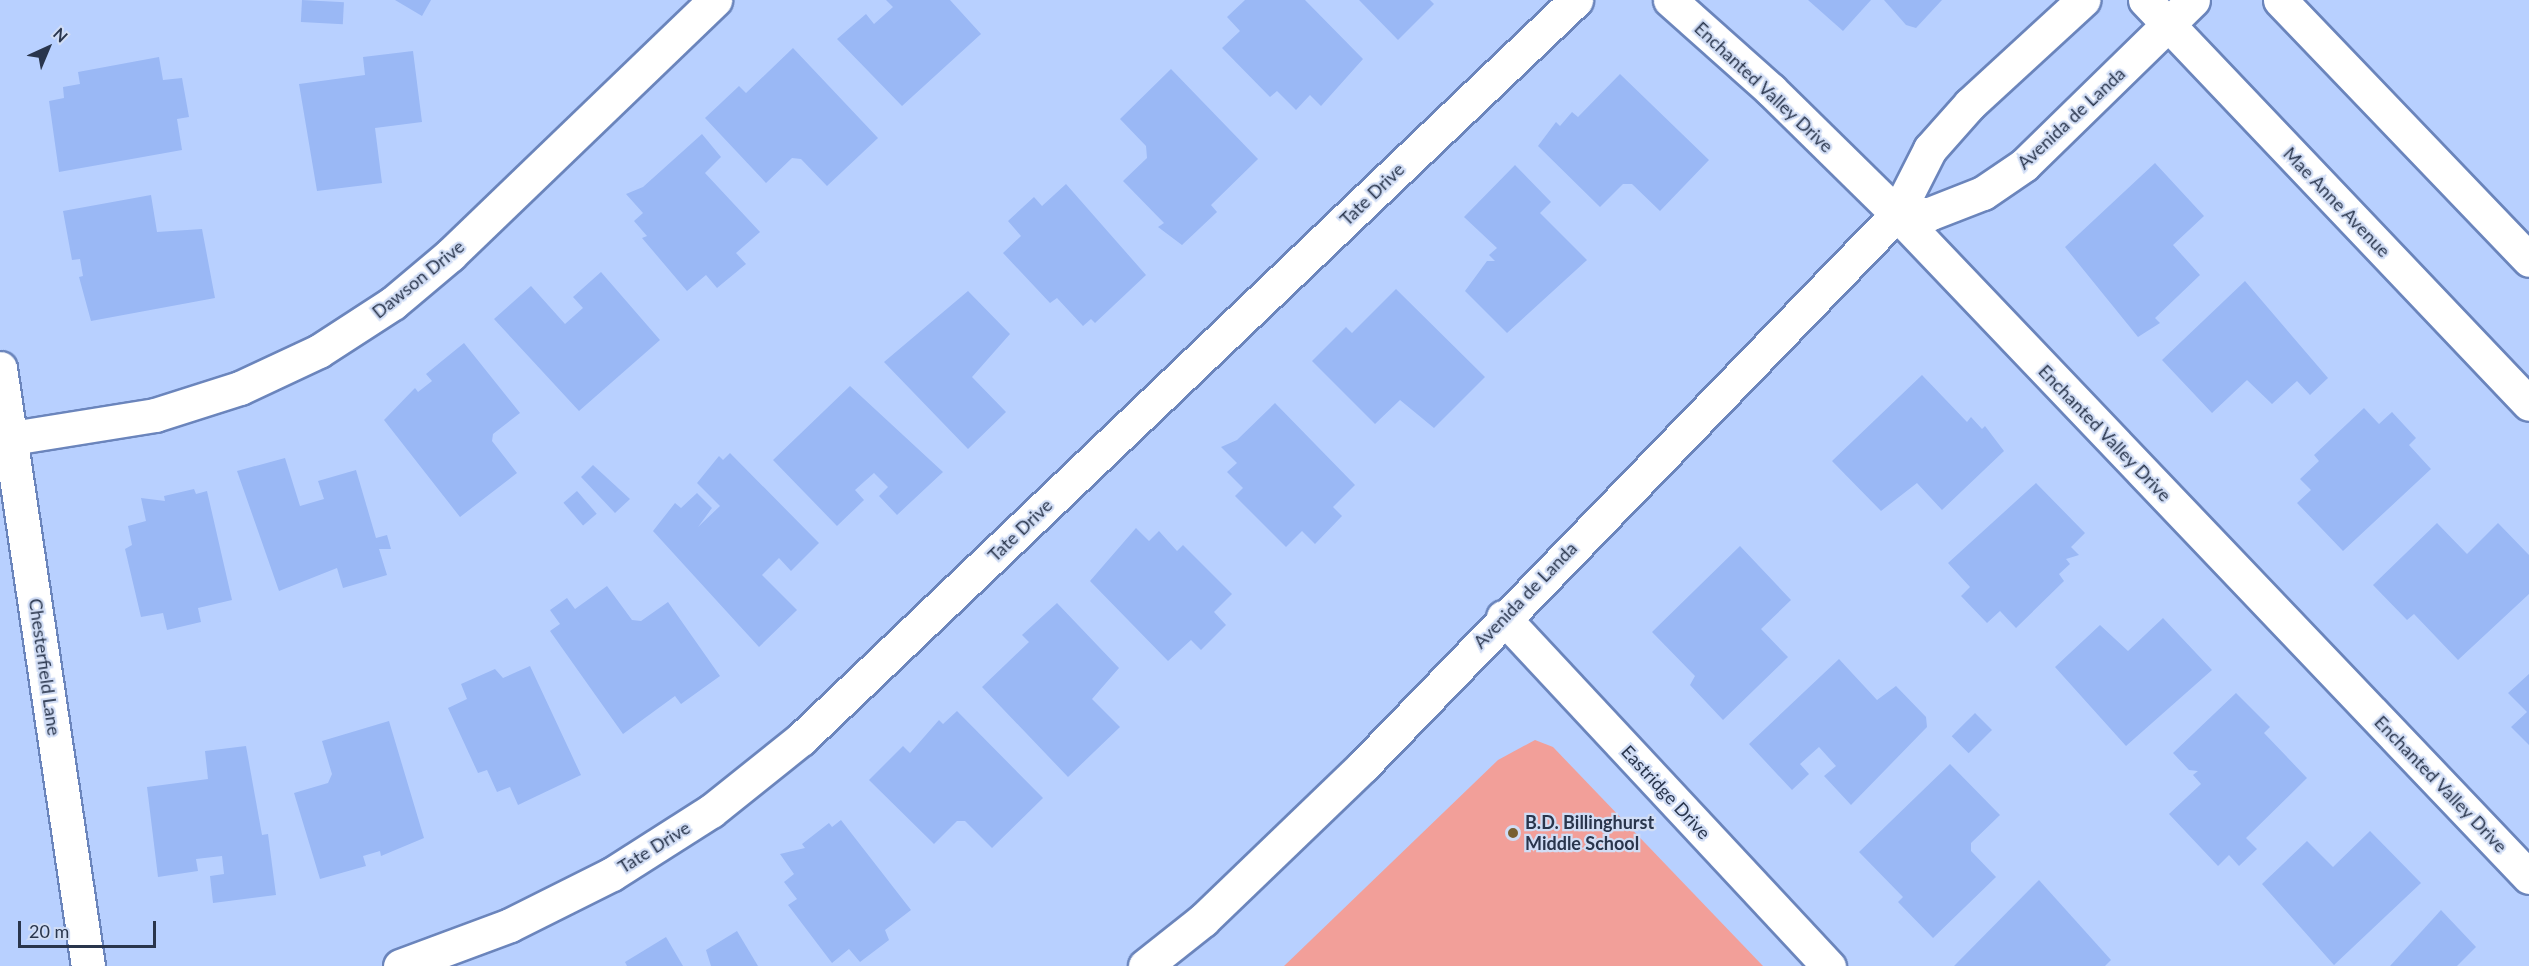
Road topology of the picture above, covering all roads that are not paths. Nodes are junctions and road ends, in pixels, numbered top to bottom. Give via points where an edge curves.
1 (715, 0) edge
2 (1576, 0) edge
3 (1670, 0) edge
4 (2083, 0) edge
5 (2145, 0) edge
6 (2193, 0) edge
7 (2280, 0) edge
8 (2168, 24) junction
9 (1897, 214) junction
10 (2529, 260) edge
11 (0, 368) edge
12 (2529, 404) edge
13 (12, 438) junction
14 (1503, 617) junction
15 (2529, 877) edge
16 (88, 966) edge
17 (400, 966) edge
18 (1145, 966) edge
19 (1829, 966) edge

1 - 13 street, Dawson Drive via 450,255 393,303 318,351 240,388 155,415
2 - 17 street, Tate Drive via 801,739 711,811 612,874 510,925
3 - 9 street, Enchanted Valley Drive via 1771,90
4 - 9 street, Avenida de Landa via 1970,104 1930,149
5 - 8 street, Mae Anne Avenue
6 - 8 street, Avenida de Landa
7 - 10 street
8 - 9 street, Avenida de Landa via 2024,165 1983,193 1929,214
8 - 12 street, Mae Anne Avenue
9 - 14 street, Avenida de Landa
9 - 15 street, Enchanted Valley Drive
11 - 13 street, Chesterfield Lane
13 - 16 street, Chesterfield Lane
14 - 18 street, Avenida de Landa via 1363,766 1203,920
14 - 19 street, Eastridge Drive

